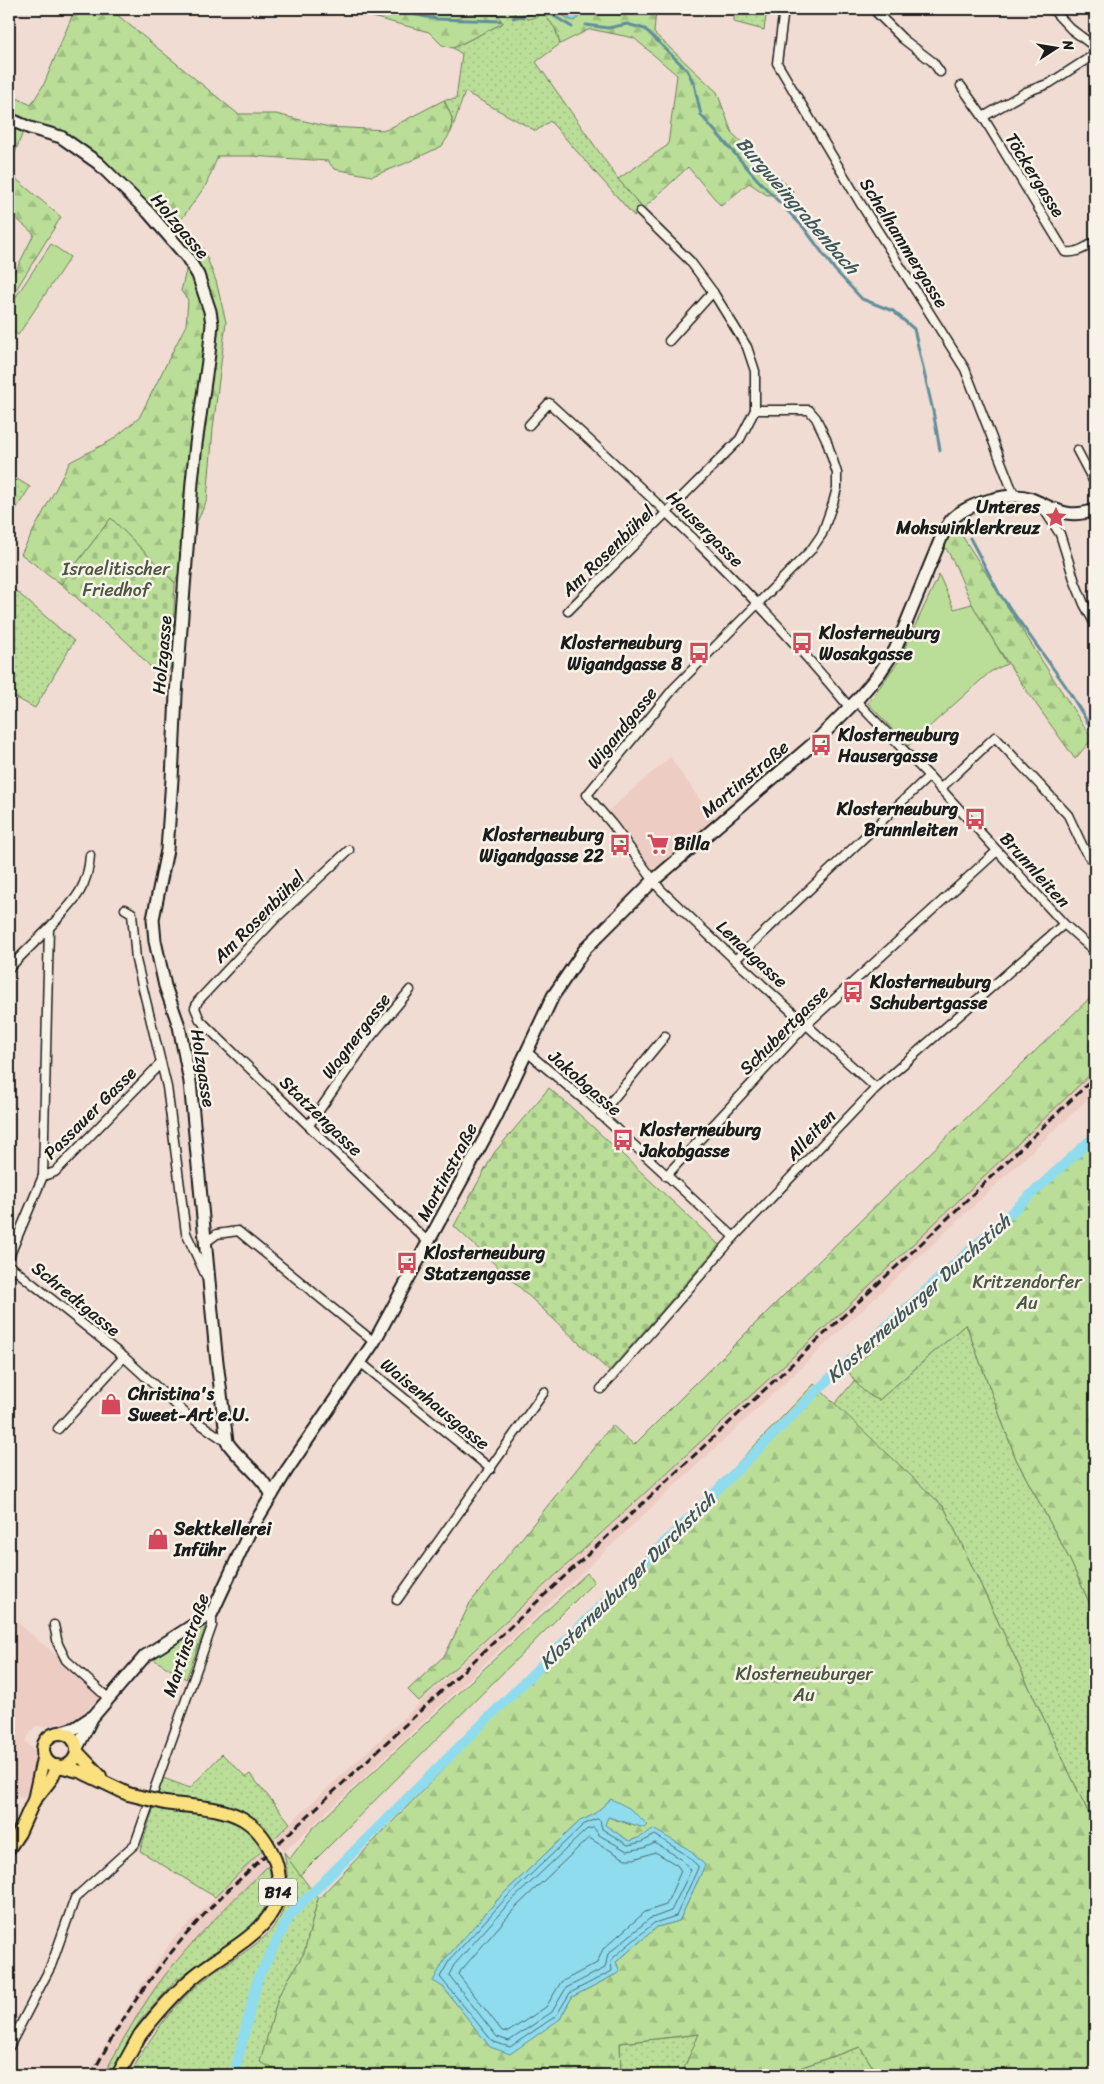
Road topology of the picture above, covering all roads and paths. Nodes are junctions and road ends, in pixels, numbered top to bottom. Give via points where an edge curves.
1 (784, 9) edge
2 (873, 9) edge
3 (1052, 9) edge
4 (1095, 47) edge
5 (1095, 54) edge
6 (940, 72) dead end
7 (961, 86) dead end
8 (983, 118) junction
9 (9, 119) edge
10 (640, 212) dead end
11 (1095, 242) edge
12 (713, 292) junction
13 (669, 342) dead end
14 (755, 410) junction
15 (528, 425) dead end
16 (1076, 450) dead end
17 (1095, 484) edge
18 (1014, 495) junction
19 (1041, 505) junction
20 (1095, 510) edge
21 (669, 512) junction
22 (757, 604) junction
23 (568, 611) dead end
24 (1095, 624) edge
25 (853, 705) junction
26 (929, 776) junction
27 (940, 789) junction
28 (349, 850) dead end
29 (997, 851) junction
30 (90, 855) dead end
31 (1095, 864) edge
32 (654, 880) junction
33 (124, 909) dead end
34 (1064, 924) junction
35 (49, 928) junction
36 (1091, 948) dead end
37 (736, 960) junction
38 (9, 968) edge
39 (410, 990) dead end
40 (195, 1008) joint
41 (806, 1025) junction
42 (666, 1036) dead end
43 (527, 1052) junction
44 (161, 1063) junction
45 (876, 1088) junction
46 (600, 1115) junction
47 (309, 1125) junction
48 (43, 1176) junction
49 (666, 1176) junction
50 (734, 1237) junction
51 (206, 1242) junction
52 (429, 1243) junction
53 (9, 1257) edge
54 (9, 1265) edge
55 (210, 1286) junction
56 (374, 1342) junction
57 (124, 1356) junction
58 (360, 1362) junction
59 (601, 1389) dead end
60 (544, 1392) dead end
61 (58, 1429) dead end
62 (227, 1442) junction
63 (491, 1469) junction
64 (272, 1495) junction
65 (398, 1600) dead end
66 (212, 1613) junction
67 (54, 1625) dead end
68 (108, 1698) junction
69 (92, 1718) junction
70 (58, 1733) junction
71 (77, 1750) junction
72 (44, 1754) junction
73 (60, 1766) junction
74 (110, 1784) junction
75 (34, 1800) junction
76 (9, 1848) edge
77 (9, 2047) edge
78 (118, 2075) edge

1 - 18 street, Schelhammergasse via 777,63 965,369
2 - 6 street
3 - 4 street
5 - 8 street via 1050,83 1026,92
7 - 8 street, Töckergasse
8 - 11 street, Töckergasse via 1065,252 1079,251
9 - 51 main road, Holzgasse via 61,137 98,163 148,212 187,257 198,275 210,311 209,354 193,473 166,850 153,918 154,940 179,1026 190,1082
10 - 12 street via 690,261
12 - 13 street
12 - 14 street via 747,347 755,371
14 - 21 street, Am Rosenbühel via 740,439
14 - 22 street via 809,410 826,439 837,473 834,503 822,534 811,550
15 - 21 street, Hausergasse via 549,403
16 - 17 street
18 - 19 main road
18 - 25 main road, Martinstraße via 987,501 953,518 944,531 895,650
19 - 20 main road via 1065,514
19 - 24 street via 1060,534 1078,590
21 - 22 street, Hausergasse
21 - 23 street, Am Rosenbühel
22 - 25 street, Hausergasse
22 - 32 street, Wigandgasse via 674,688 587,795
25 - 26 street, Brunnleiten
25 - 32 main road, Martinstraße via 814,743
26 - 27 street, Brunnleiten
26 - 37 street
27 - 29 street, Brunnleiten
27 - 31 street via 995,737 1068,815
28 - 40 street, Am Rosenbühel via 276,918
29 - 34 street, Brunnleiten
29 - 41 street, Schubertgasse
30 - 35 street via 89,870 80,895
32 - 37 street, Lenaugasse
32 - 43 main road, Martinstraße via 585,949 553,996
33 - 44 street, Holzgasse via 132,913 136,960
34 - 36 street, Brunnleiten
34 - 45 street, Alleiten
35 - 38 street
35 - 48 street, Passauer Gasse
37 - 41 street, Lenaugasse
39 - 47 street, Wagnergasse via 369,1039
40 - 47 street, Statzengasse via 200,1020
41 - 45 street, Lenaugasse
41 - 49 street, Schubertgasse
42 - 46 street
43 - 46 street, Jakobgasse
43 - 52 main road, Martinstraße
44 - 48 street, Passauer Gasse via 55,1172
44 - 55 street, Holzgasse via 186,1233
45 - 50 street, Alleiten
46 - 49 street, Jakobgasse
47 - 52 street, Statzengasse
48 - 53 street
49 - 50 street, Jakobgasse
50 - 59 street, Alleiten
51 - 55 main road, Holzgasse
51 - 56 street via 217,1234 238,1231
52 - 56 main road, Martinstraße
54 - 57 street, Schredtgasse
55 - 62 main road, Holzgasse
56 - 58 main road, Martinstraße
57 - 61 street, Schredtgasse
57 - 62 street, Schredtgasse via 187,1415
58 - 63 street, Waisenhausgasse
58 - 64 main road, Martinstraße
60 - 63 street, Waisenhausgasse
62 - 64 main road via 268,1486
63 - 65 street, Waisenhausgasse
64 - 66 main road, Martinstraße via 250,1531
66 - 68 main road via 145,1656
66 - 77 street, Martinstraße via 212,1626 135,1844 75,1898 51,1966
67 - 68 street via 66,1660
68 - 69 main road
69 - 70 main road
69 - 71 main road
70 - 71 main road, B14 via 71,1737
70 - 72 main road via 47,1739
71 - 73 main road via 71,1762
71 - 74 main road, B14 via 89,1766
72 - 73 main road, B14 via 49,1762
72 - 75 main road
73 - 74 main road, B14
73 - 75 main road
74 - 78 main road, B14, bridge via 128,1794 222,1811 243,1819 263,1836 272,1852 279,1884 270,1916 261,1928 190,1979 140,2035
75 - 76 main road

